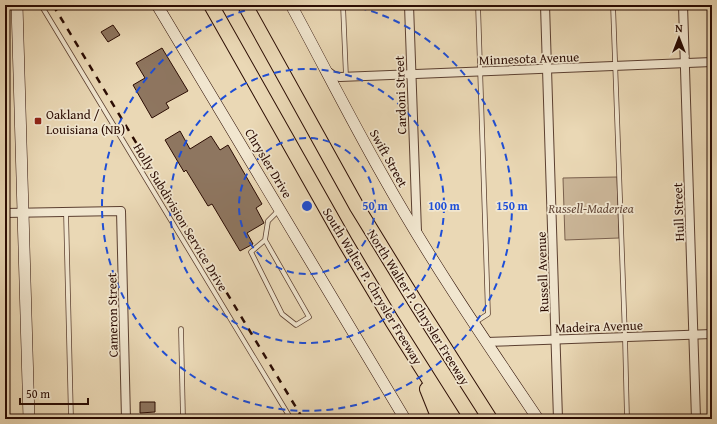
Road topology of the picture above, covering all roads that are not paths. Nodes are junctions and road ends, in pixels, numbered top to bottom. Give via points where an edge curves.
1 (17, 5) edge
2 (41, 5) edge
3 (157, 5) edge
4 (211, 5) edge
5 (244, 5) edge
6 (291, 5) edge
7 (343, 5) edge
8 (409, 5) edge
9 (478, 5) edge
10 (545, 5) edge
11 (612, 5) edge
12 (683, 5) edge
13 (712, 62) edge
14 (685, 63) junction
15 (614, 66) junction
16 (325, 69) junction
17 (547, 69) junction
18 (480, 72) junction
19 (412, 74) junction
20 (346, 77) junction
21 (333, 83) junction
22 (280, 209) junction
23 (24, 212) junction
24 (66, 212) junction
25 (5, 213) edge
26 (417, 233) junction
27 (265, 240) junction
28 (473, 323) junction
29 (181, 330) dead end
30 (694, 334) junction
31 (712, 334) edge
32 (625, 337) junction
33 (556, 339) junction
34 (486, 342) junction
35 (415, 357) junction
36 (480, 403) junction
37 (29, 419) edge
38 (71, 419) edge
39 (126, 419) edge
40 (183, 419) edge
41 (291, 419) edge
42 (405, 419) edge
43 (439, 419) edge
44 (454, 419) edge
45 (490, 419) edge
46 (494, 419) edge
47 (538, 419) edge
48 (558, 419) edge
49 (627, 419) edge
50 (696, 419) edge

1 - 23 main road
2 - 41 lane, Holly Subdivision Service Drive
3 - 22 main road, Chrysler Drive
4 - 35 highway, South Walter P. Chrysler Freeway via 345,242
5 - 36 highway, North Walter P. Chrysler Freeway via 357,207
6 - 16 main road, Swift Street
7 - 20 lane
8 - 19 street, Cardoni Street
9 - 18 lane
10 - 17 street, Russell Avenue
11 - 15 lane
12 - 14 street, Hull Street
13 - 14 street, Minnesota Avenue
14 - 15 street, Minnesota Avenue
14 - 30 street, Hull Street
15 - 17 street, Minnesota Avenue
15 - 32 lane
16 - 20 street, Minnesota Avenue via 336,77
16 - 21 main road, Swift Street
17 - 18 street, Minnesota Avenue
17 - 33 street, Russell Avenue
18 - 19 street, Minnesota Avenue
18 - 28 lane via 488,314
19 - 20 street, Minnesota Avenue
19 - 26 street, Cardoni Street
20 - 21 street, Minnesota Avenue
21 - 26 main road, Swift Street
22 - 27 lane via 268,221
22 - 42 main road, Chrysler Drive
23 - 24 street
23 - 25 street
23 - 37 main road
24 - 38 lane
24 - 39 street, Cameron Street via 121,211
26 - 28 main road, Swift Street
27 - 27 lane via 309,318 296,325 282,314 251,252
28 - 34 main road, Swift Street
29 - 40 lane
30 - 31 street, Madeira Avenue
30 - 32 street, Madeira Avenue
30 - 50 street, Hull Street
32 - 33 street, Madeira Avenue
32 - 49 lane
33 - 34 street, Madeira Avenue
33 - 48 street, Russell Avenue
34 - 47 main road, Swift Street
35 - 43 highway
35 - 44 highway, South Walter P. Chrysler Freeway
36 - 45 highway, North Walter P. Chrysler Freeway
36 - 46 highway

